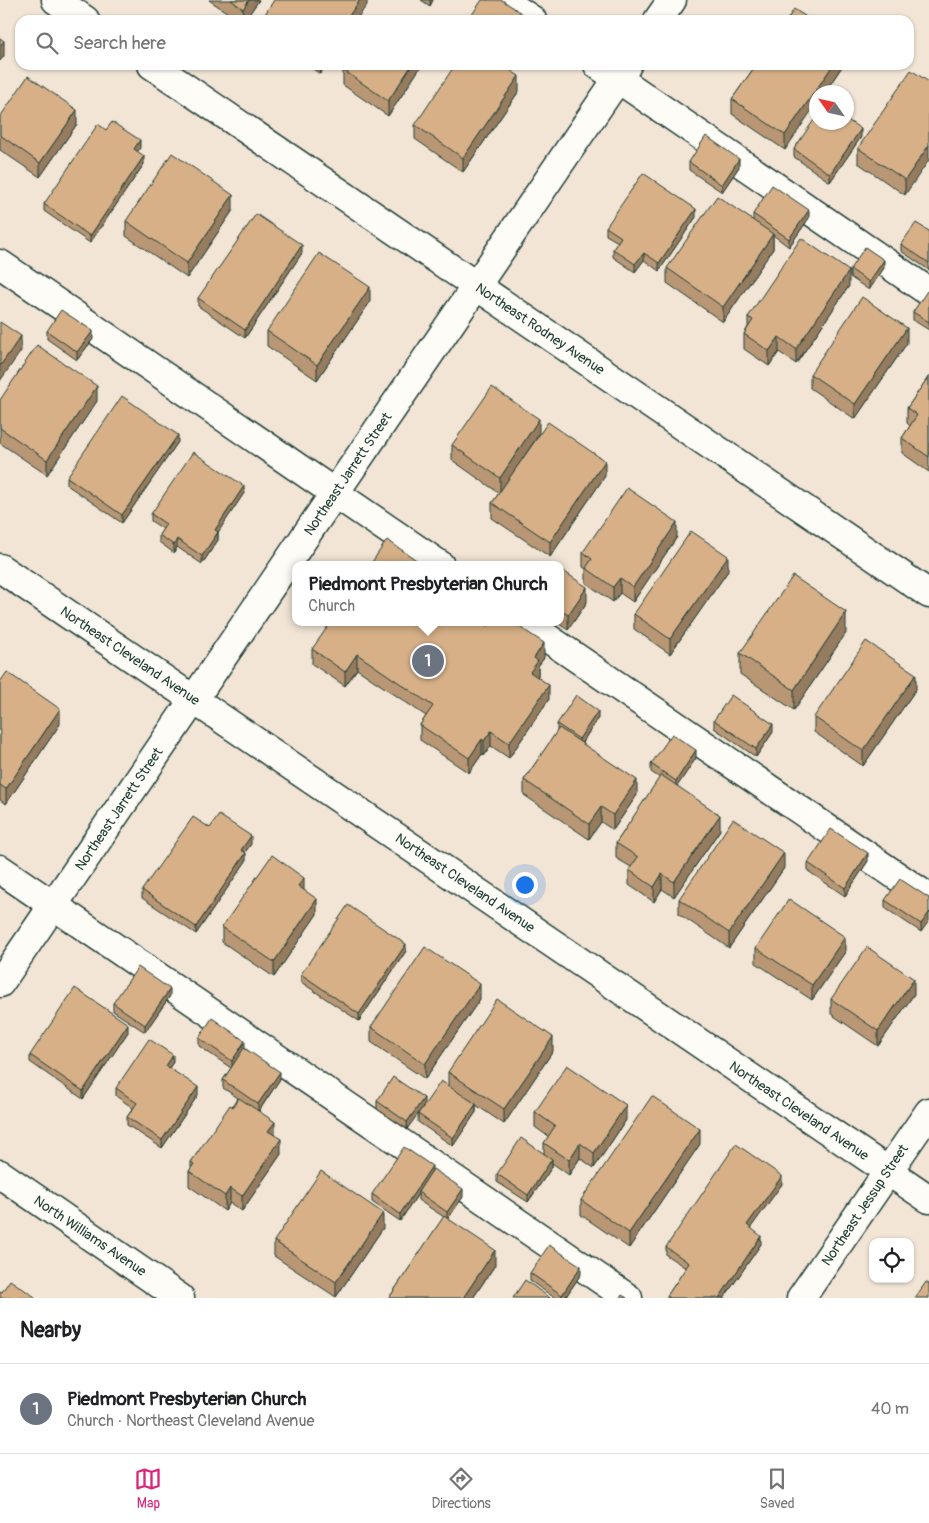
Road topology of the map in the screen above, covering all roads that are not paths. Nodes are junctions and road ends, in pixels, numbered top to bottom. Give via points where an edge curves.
1 (56, 0) edge
2 (502, 0) edge
3 (672, 0) edge
4 (78, 15) edge
5 (524, 15) edge
6 (662, 15) edge
7 (159, 70) edge
8 (614, 70) edge
9 (0, 264) edge
10 (476, 286) junction
11 (929, 292) edge
12 (335, 493) junction
13 (434, 561) edge
14 (0, 568) edge
15 (929, 594) edge
16 (530, 626) edge
17 (194, 699) junction
18 (0, 869) edge
19 (929, 898) edge
20 (53, 905) junction
21 (0, 983) edge
22 (929, 1112) edge
23 (888, 1172) junction
24 (0, 1174) edge
25 (929, 1199) edge
26 (180, 1298) edge
27 (628, 1298) edge
28 (801, 1298) edge

1 - 4 street
2 - 5 street
3 - 6 street
7 - 10 street, Northeast Rodney Avenue
8 - 10 street, Northeast Jarrett Street
8 - 11 street
9 - 12 street
10 - 12 street, Northeast Jarrett Street
10 - 15 street, Northeast Rodney Avenue
12 - 13 street
12 - 17 street, Northeast Jarrett Street
14 - 17 street, Northeast Cleveland Avenue
16 - 19 street
17 - 20 street, Northeast Jarrett Street
17 - 23 street, Northeast Cleveland Avenue
18 - 20 street
20 - 21 street, Northeast Jarrett Street
20 - 27 street
22 - 23 street, Northeast Jessup Street
23 - 25 street, Northeast Cleveland Avenue
23 - 28 street, Northeast Jessup Street
24 - 26 street, North Williams Avenue

